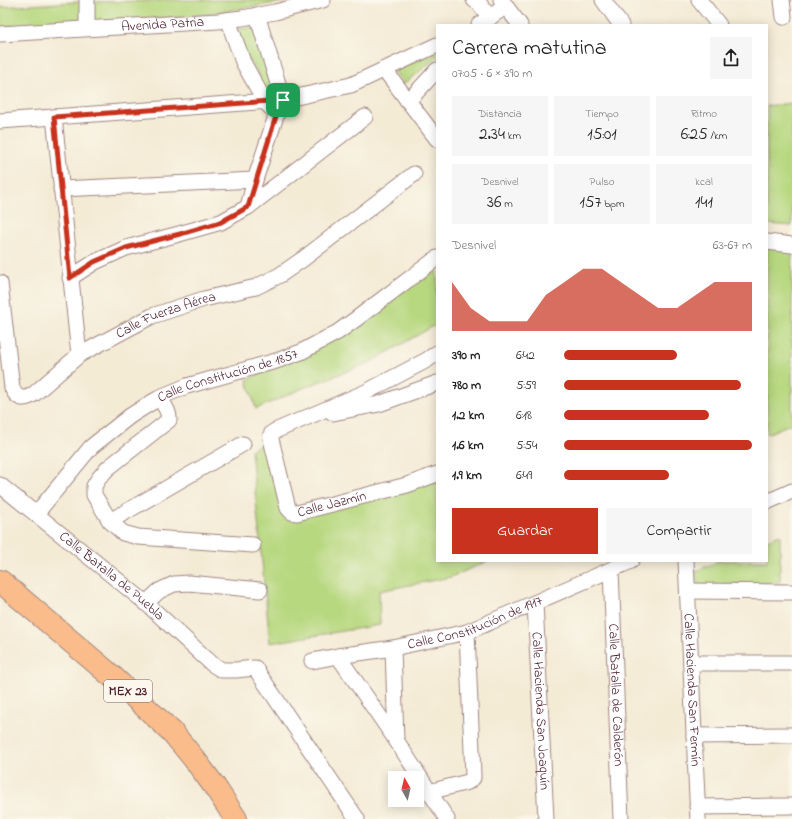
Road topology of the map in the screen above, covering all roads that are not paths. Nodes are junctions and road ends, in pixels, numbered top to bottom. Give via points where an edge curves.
1 (87, 0) edge
2 (323, 0) edge
3 (474, 0) edge
4 (603, 0) edge
5 (699, 0) edge
6 (782, 0) edge
7 (503, 3) edge
8 (257, 15) junction
9 (784, 17) dead end
10 (228, 20) junction
11 (484, 21) edge
12 (519, 24) edge
13 (621, 24) edge
14 (718, 24) edge
15 (87, 28) junction
16 (0, 34) edge
17 (436, 45) edge
18 (384, 69) junction
19 (436, 71) edge
20 (407, 100) junction
21 (265, 102) junction
22 (280, 106) junction
23 (54, 117) junction
24 (365, 117) dead end
25 (0, 121) edge
26 (436, 138) edge
27 (414, 174) dead end
28 (255, 180) junction
29 (61, 189) junction
30 (248, 207) junction
31 (768, 242) edge
32 (792, 245) edge
33 (436, 259) edge
34 (70, 278) junction
35 (0, 283) edge
36 (436, 354) edge
37 (79, 355) junction
38 (436, 383) edge
39 (160, 398) junction
40 (303, 419) junction
41 (244, 444) dead end
42 (436, 474) edge
43 (0, 485) edge
44 (792, 491) edge
45 (768, 502) edge
46 (36, 514) junction
47 (110, 520) junction
48 (253, 545) dead end
49 (629, 562) edge
50 (686, 562) edge
51 (611, 570) junction
52 (0, 581) edge
53 (260, 590) dead end
54 (688, 591) junction
55 (792, 592) edge
56 (535, 602) junction
57 (146, 603) junction
58 (467, 632) junction
59 (393, 648) junction
60 (338, 656) junction
61 (312, 661) dead end
62 (690, 663) junction
63 (792, 663) edge
64 (792, 735) edge
65 (694, 736) junction
66 (396, 740) junction
67 (429, 792) junction
68 (792, 806) edge
69 (698, 813) edge
70 (236, 819) edge
71 (357, 819) edge
72 (447, 819) edge
73 (546, 819) edge
74 (621, 819) edge

1 - 15 street
2 - 8 street, Avenida Patria
3 - 11 street via 479,3
4 - 13 street
5 - 14 street
6 - 9 street
7 - 11 street
7 - 12 street
8 - 10 street, Avenida Patria
8 - 22 street
10 - 15 street, Avenida Patria
10 - 21 street via 243,62
15 - 16 street, Avenida Patria
17 - 18 street
18 - 20 street
18 - 22 street via 351,84
19 - 20 street
20 - 26 street
21 - 22 street
21 - 23 street
22 - 28 street
23 - 25 street
23 - 29 street
24 - 30 street
27 - 37 street, Calle Fuerza Aérea via 280,275 256,287 204,299 152,316
28 - 29 street
28 - 30 street
29 - 34 street
30 - 34 street via 221,222 126,248 94,262
31 - 32 street
33 - 39 street, Calle Constitución de 1857 via 338,332 301,352 187,386
34 - 37 street
35 - 37 street, Calle Fuerza Aérea via 12,388 16,395 28,398
36 - 40 street, Calle Jazmín via 366,392
38 - 40 street, Calle Jazmín via 379,404
39 - 46 street, Calle Constitución de 1857 via 130,416 91,447
39 - 47 street via 169,420 108,468 94,486 94,496
40 - 42 street, Calle Jazmín via 275,431 270,436 288,508 293,513 407,485
41 - 47 street
43 - 46 street, Calle Batalla de Puebla
44 - 45 street
46 - 57 street, Calle Batalla de Puebla
47 - 48 street via 124,533 138,537
49 - 51 street, Calle Constitución de 1917
50 - 54 street, Calle Hacienda San Fermín
51 - 56 street, Calle Constitución de 1917
51 - 74 street, Calle Batalla de Calderón
52 - 70 highway, MEX 23 via 114,678 172,732 215,787
53 - 57 street via 189,583 174,584 159,591
54 - 55 street
54 - 62 street, Calle Hacienda San Fermín
56 - 58 street, Calle Constitución de 1917
56 - 73 street, Calle Hacienda San Joaquín
57 - 71 street, Calle Batalla de Puebla via 212,664 222,670 255,668
58 - 59 street, Calle Constitución de 1917
58 - 67 street via 473,778 468,782
59 - 60 street, Calle Constitución de 1917
59 - 66 street
60 - 61 street, Calle Constitución de 1917
60 - 66 street
62 - 63 street
62 - 65 street, Calle Hacienda San Fermín
64 - 65 street
65 - 69 street, Calle Hacienda San Fermín
66 - 67 street
67 - 72 street
68 - 69 street

